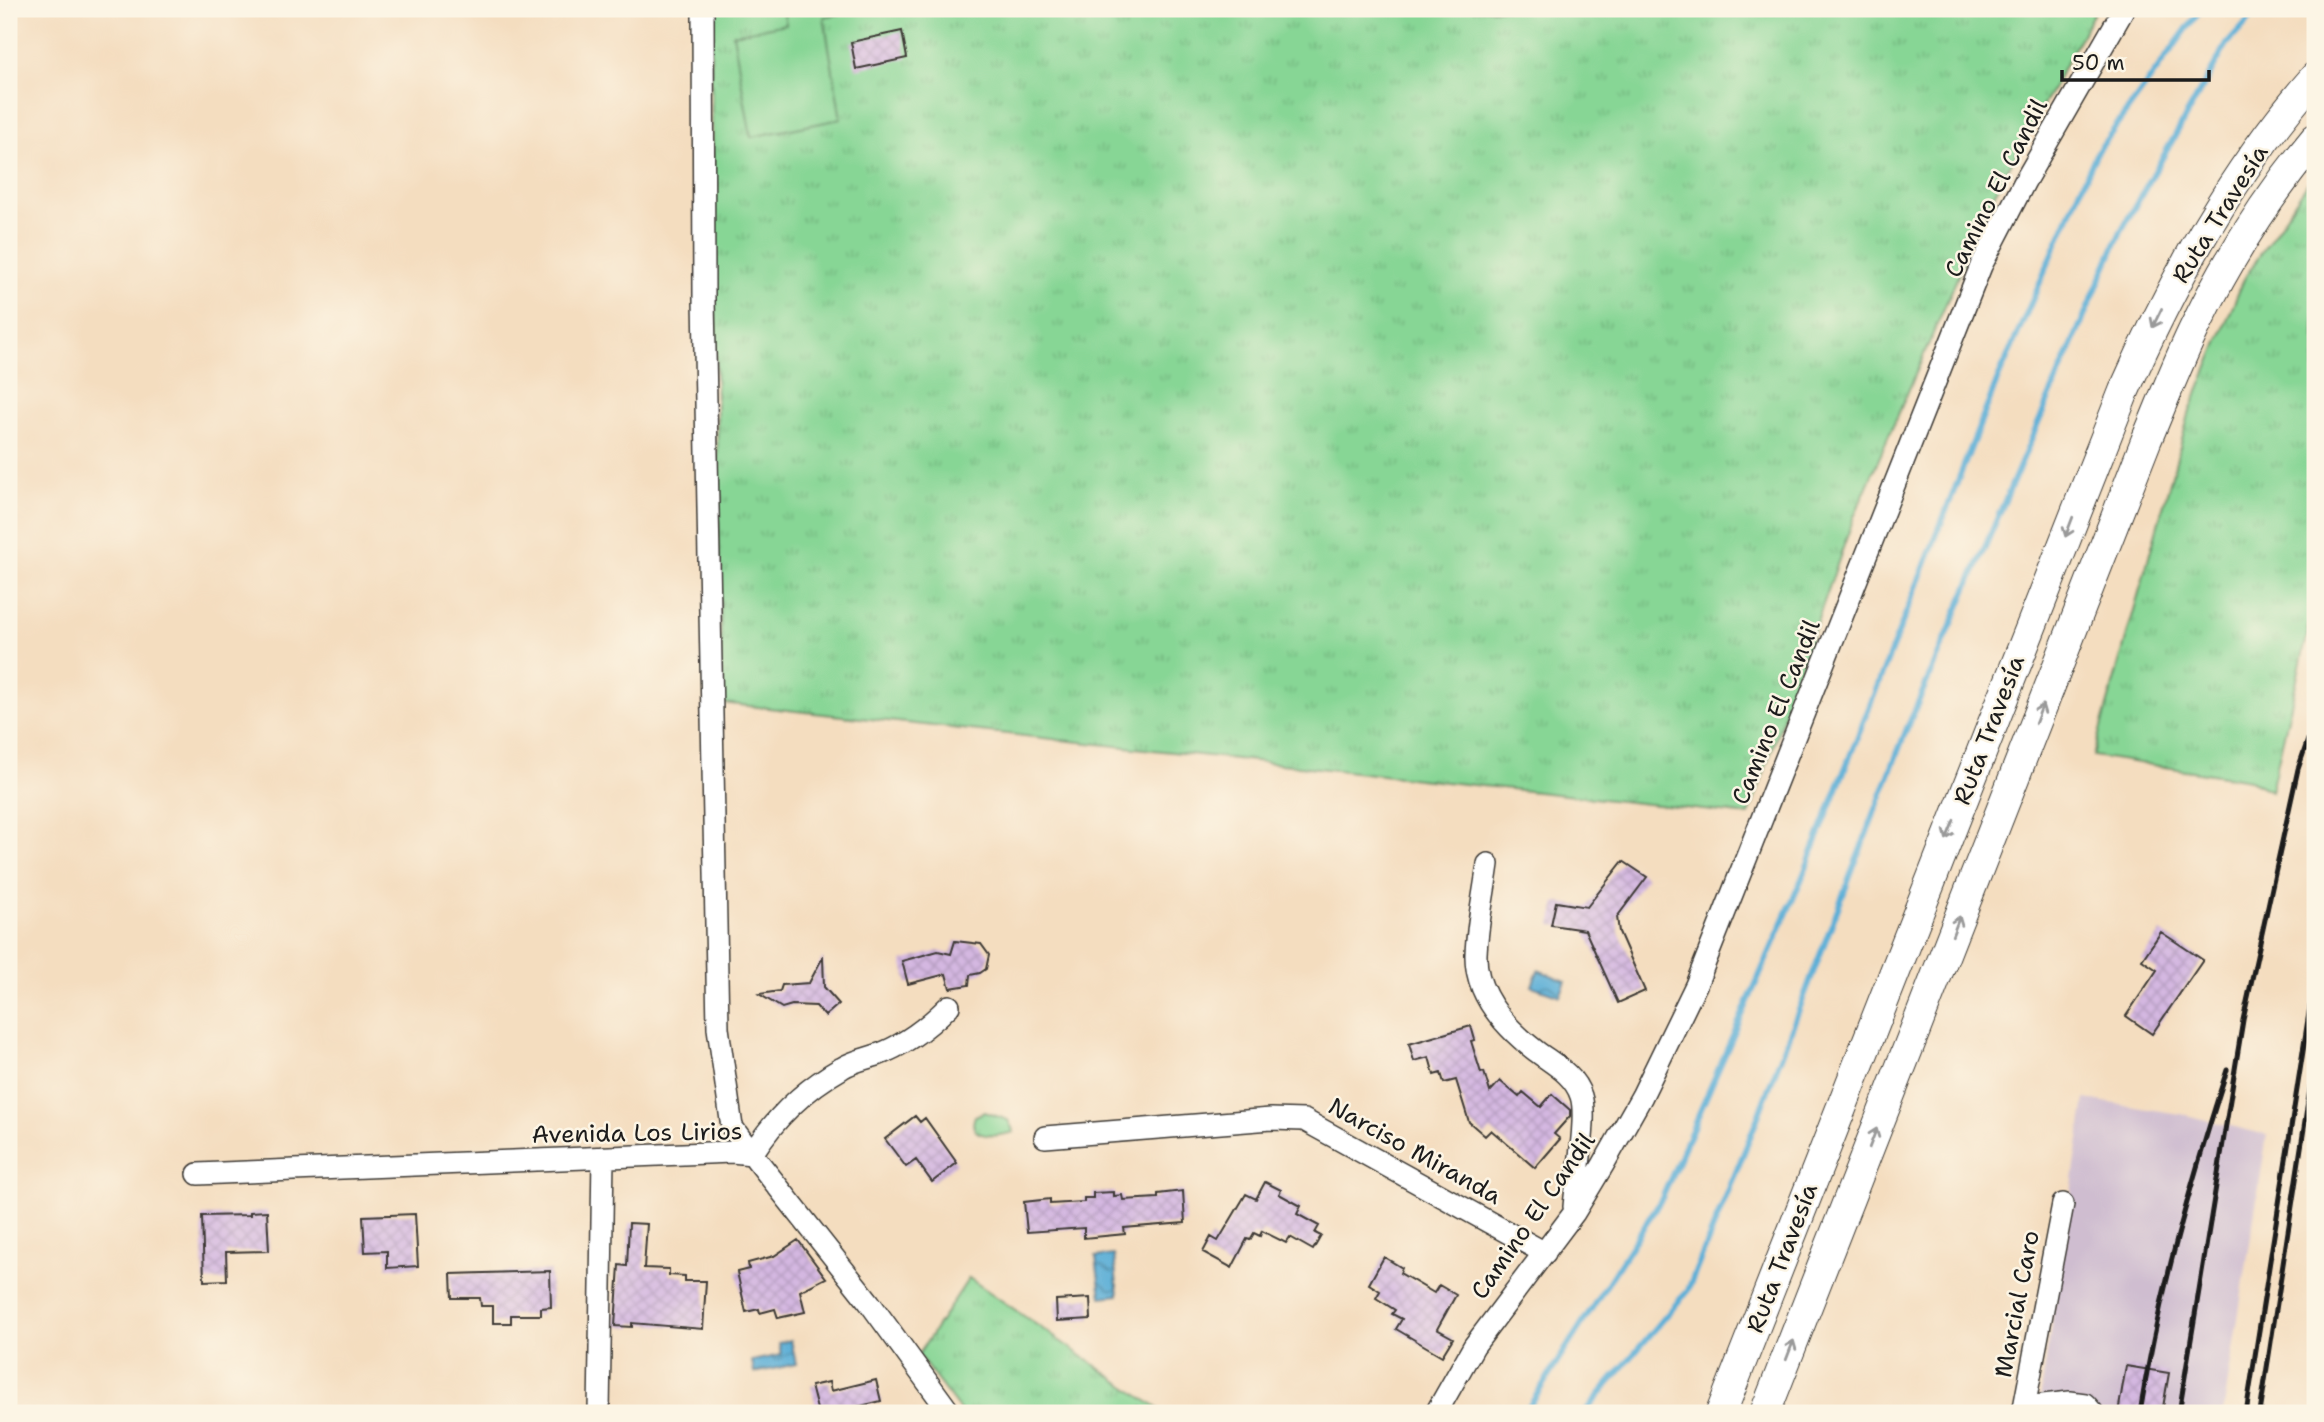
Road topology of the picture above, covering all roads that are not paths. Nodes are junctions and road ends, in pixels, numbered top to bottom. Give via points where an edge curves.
1 (703, 9) edge
2 (2124, 9) edge
3 (2315, 77) edge
4 (2315, 139) edge
5 (1488, 864) dead end
6 (949, 1006) dead end
7 (1045, 1137) dead end
8 (752, 1154) junction
9 (603, 1157) junction
10 (198, 1174) dead end
11 (2063, 1204) dead end
12 (1574, 1213) junction
13 (1545, 1253) junction
14 (2024, 1410) edge
15 (599, 1413) edge
16 (950, 1413) edge
17 (1436, 1413) edge
18 (1721, 1413) edge
19 (1765, 1413) edge
20 (2093, 1413) edge

1 - 8 street via 718,1028 733,1127
2 - 12 street, Camino El Candil via 1981,266 1696,985 1642,1096
3 -> 18 highway, Ruta Travesía via 2205,228 2128,381
19 -> 4 highway, Ruta Travesía via 2182,356 2249,230
5 - 12 street via 1476,956 1479,973 1490,1003 1504,1022 1568,1075 1580,1092 1584,1112
6 - 8 street via 928,1027 820,1082 772,1125
7 - 13 street, Narciso Miranda via 1304,1120
8 - 9 street, Avenida Los Lirios
8 - 16 street, Avenida Los Lirios via 869,1301
9 - 10 street, Avenida Los Lirios
9 - 15 street
11 - 14 street, Marcial Caro
12 - 13 street, Camino El Candil
13 - 17 street, Camino El Candil via 1474,1346
14 - 20 street via 2070,1402 2085,1404

